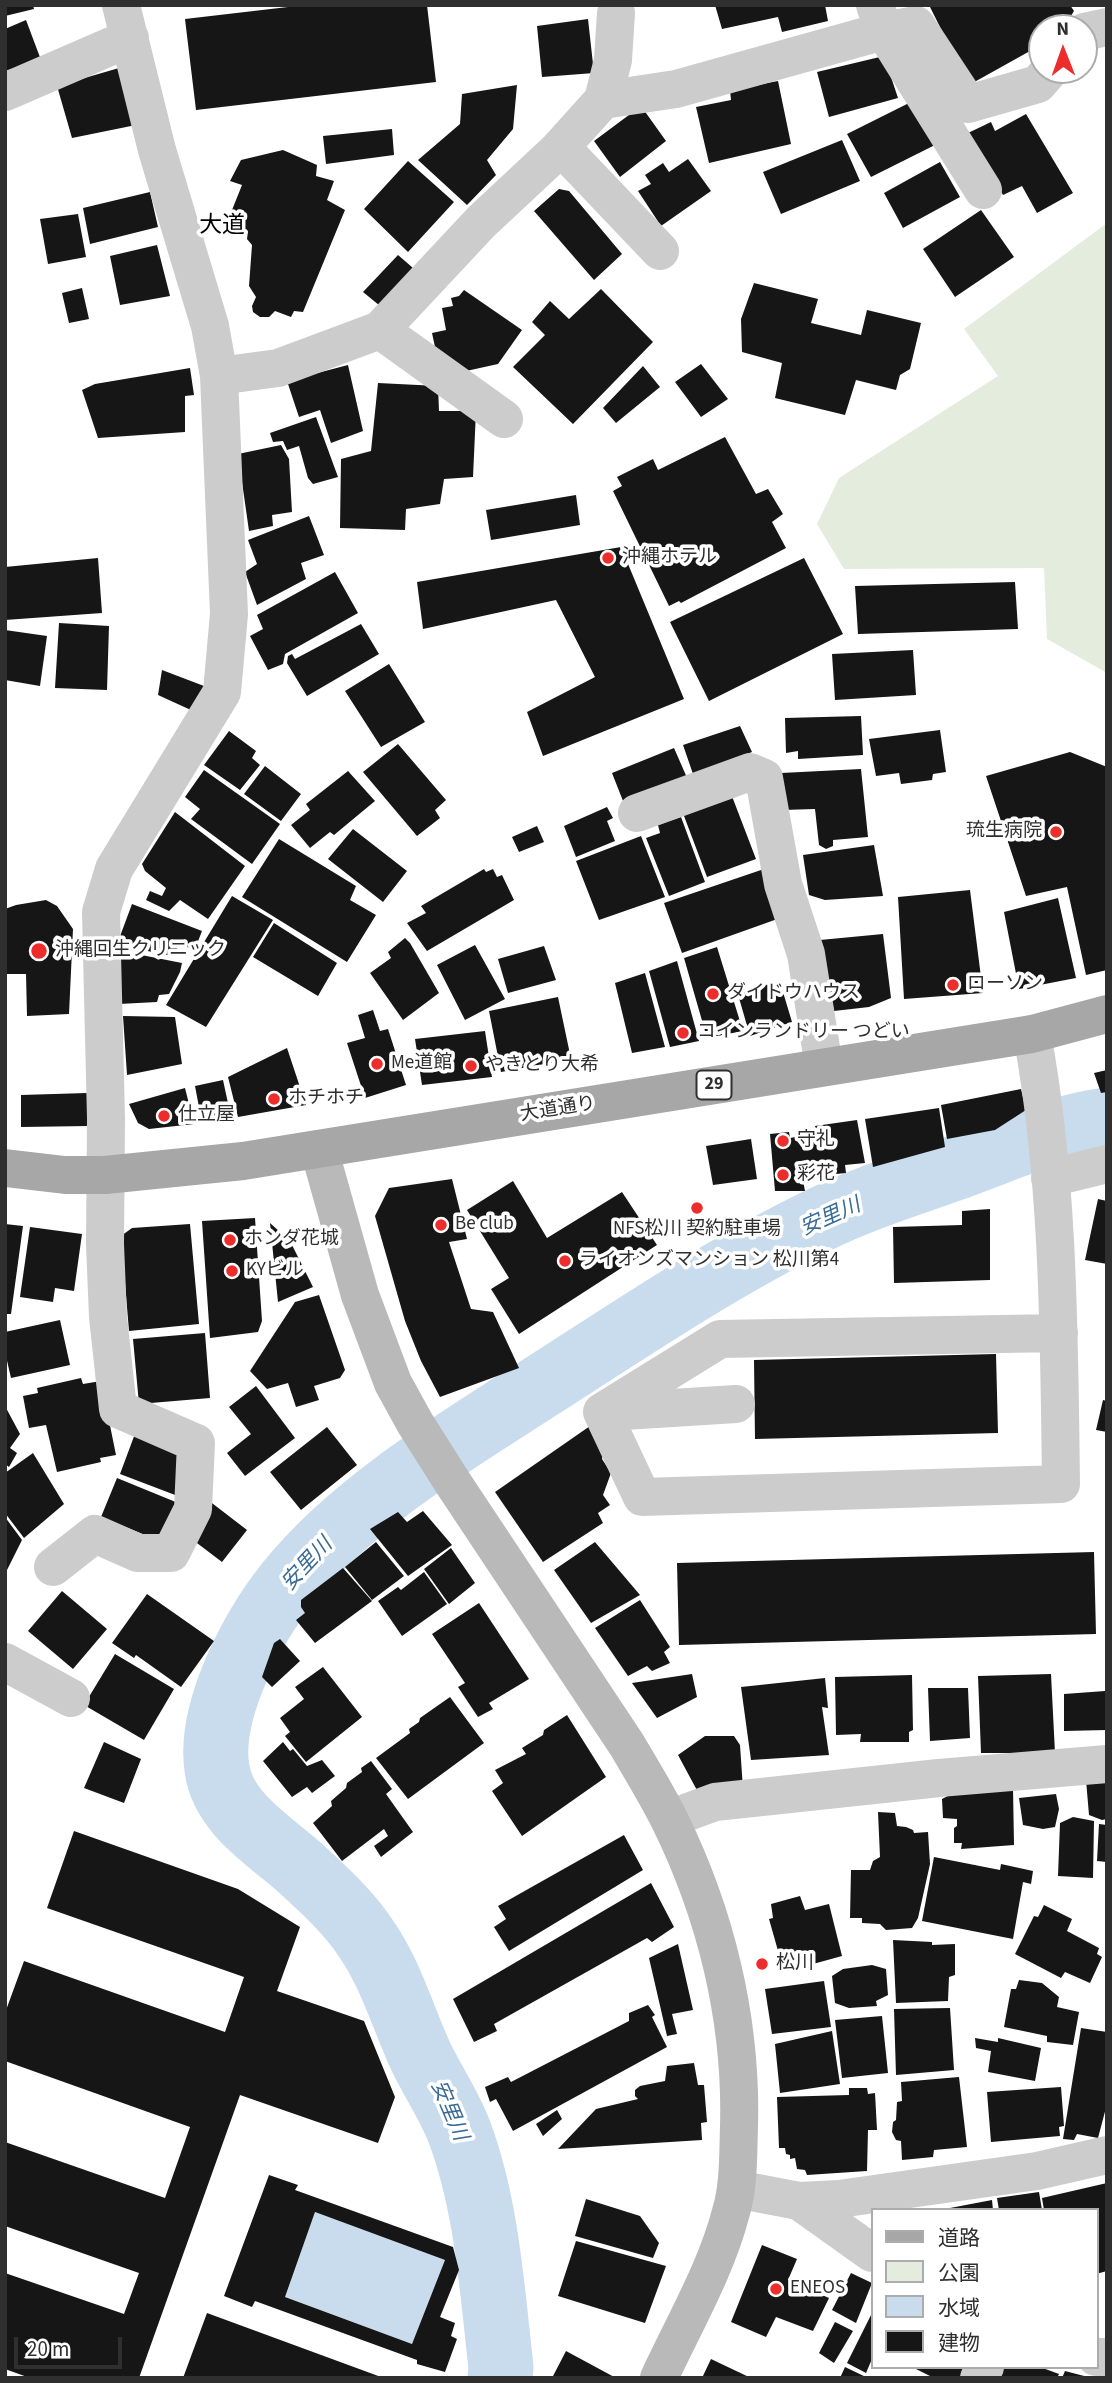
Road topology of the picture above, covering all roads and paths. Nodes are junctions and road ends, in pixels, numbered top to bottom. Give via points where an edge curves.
1 (616, 13) dead end
2 (879, 18) edge
3 (125, 21) edge
4 (1038, 84) edge
5 (5, 92) edge
6 (603, 100) junction
7 (561, 147) junction
8 (983, 190) dead end
9 (660, 251) dead end
10 (380, 330) junction
11 (219, 376) junction
12 (504, 419) dead end
13 (637, 813) dead end
14 (1107, 1014) edge
15 (1032, 1034) junction
16 (824, 1067) junction
17 (319, 1149) junction
18 (1107, 1164) edge
19 (5, 1168) edge
20 (1049, 1171) junction
21 (105, 1175) junction
22 (1059, 1333) junction
23 (736, 1404) dead end
24 (602, 1412) junction
25 (53, 1567) dead end
26 (5, 1662) edge
27 (71, 1698) dead end
28 (1107, 1764) edge
29 (669, 1819) junction
30 (1107, 2155) edge
31 (736, 2189) junction
32 (799, 2201) junction
33 (870, 2252) edge
34 (659, 2378) edge

1 - 6 street via 613,60
2 - 4 street via 916,25 968,104
2 - 6 street via 676,89
2 - 8 street
3 - 5 street
3 - 11 street via 157,150 211,326
6 - 7 street
7 - 9 street
7 - 10 street via 481,222
10 - 11 street via 278,368
10 - 12 street
11 - 21 street via 229,614 222,692 114,869 101,912
13 - 16 street via 750,772 765,778 783,884 806,954
14 - 15 main road, 大道通り / 29
15 - 16 main road, 大道通り / 29
15 - 20 street
16 - 17 main road, 大道通り / 29
17 - 21 main road, 大道通り / 29
17 - 29 street via 352,1270 393,1383
18 - 20 street
19 - 21 main road, 大道通り / 29
20 - 22 street
21 - 25 street via 108,1317 118,1409 196,1443 193,1508 171,1553 138,1553 95,1534
22 - 24 street via 720,1339
22 - 24 street via 1061,1484 642,1497
23 - 24 street
26 - 27 street
28 - 29 street via 715,1802
29 - 31 street via 704,1900 729,2000 740,2106
30 - 32 street via 1037,2171 893,2193
31 - 32 street
31 - 34 street via 722,2243
32 - 33 street

